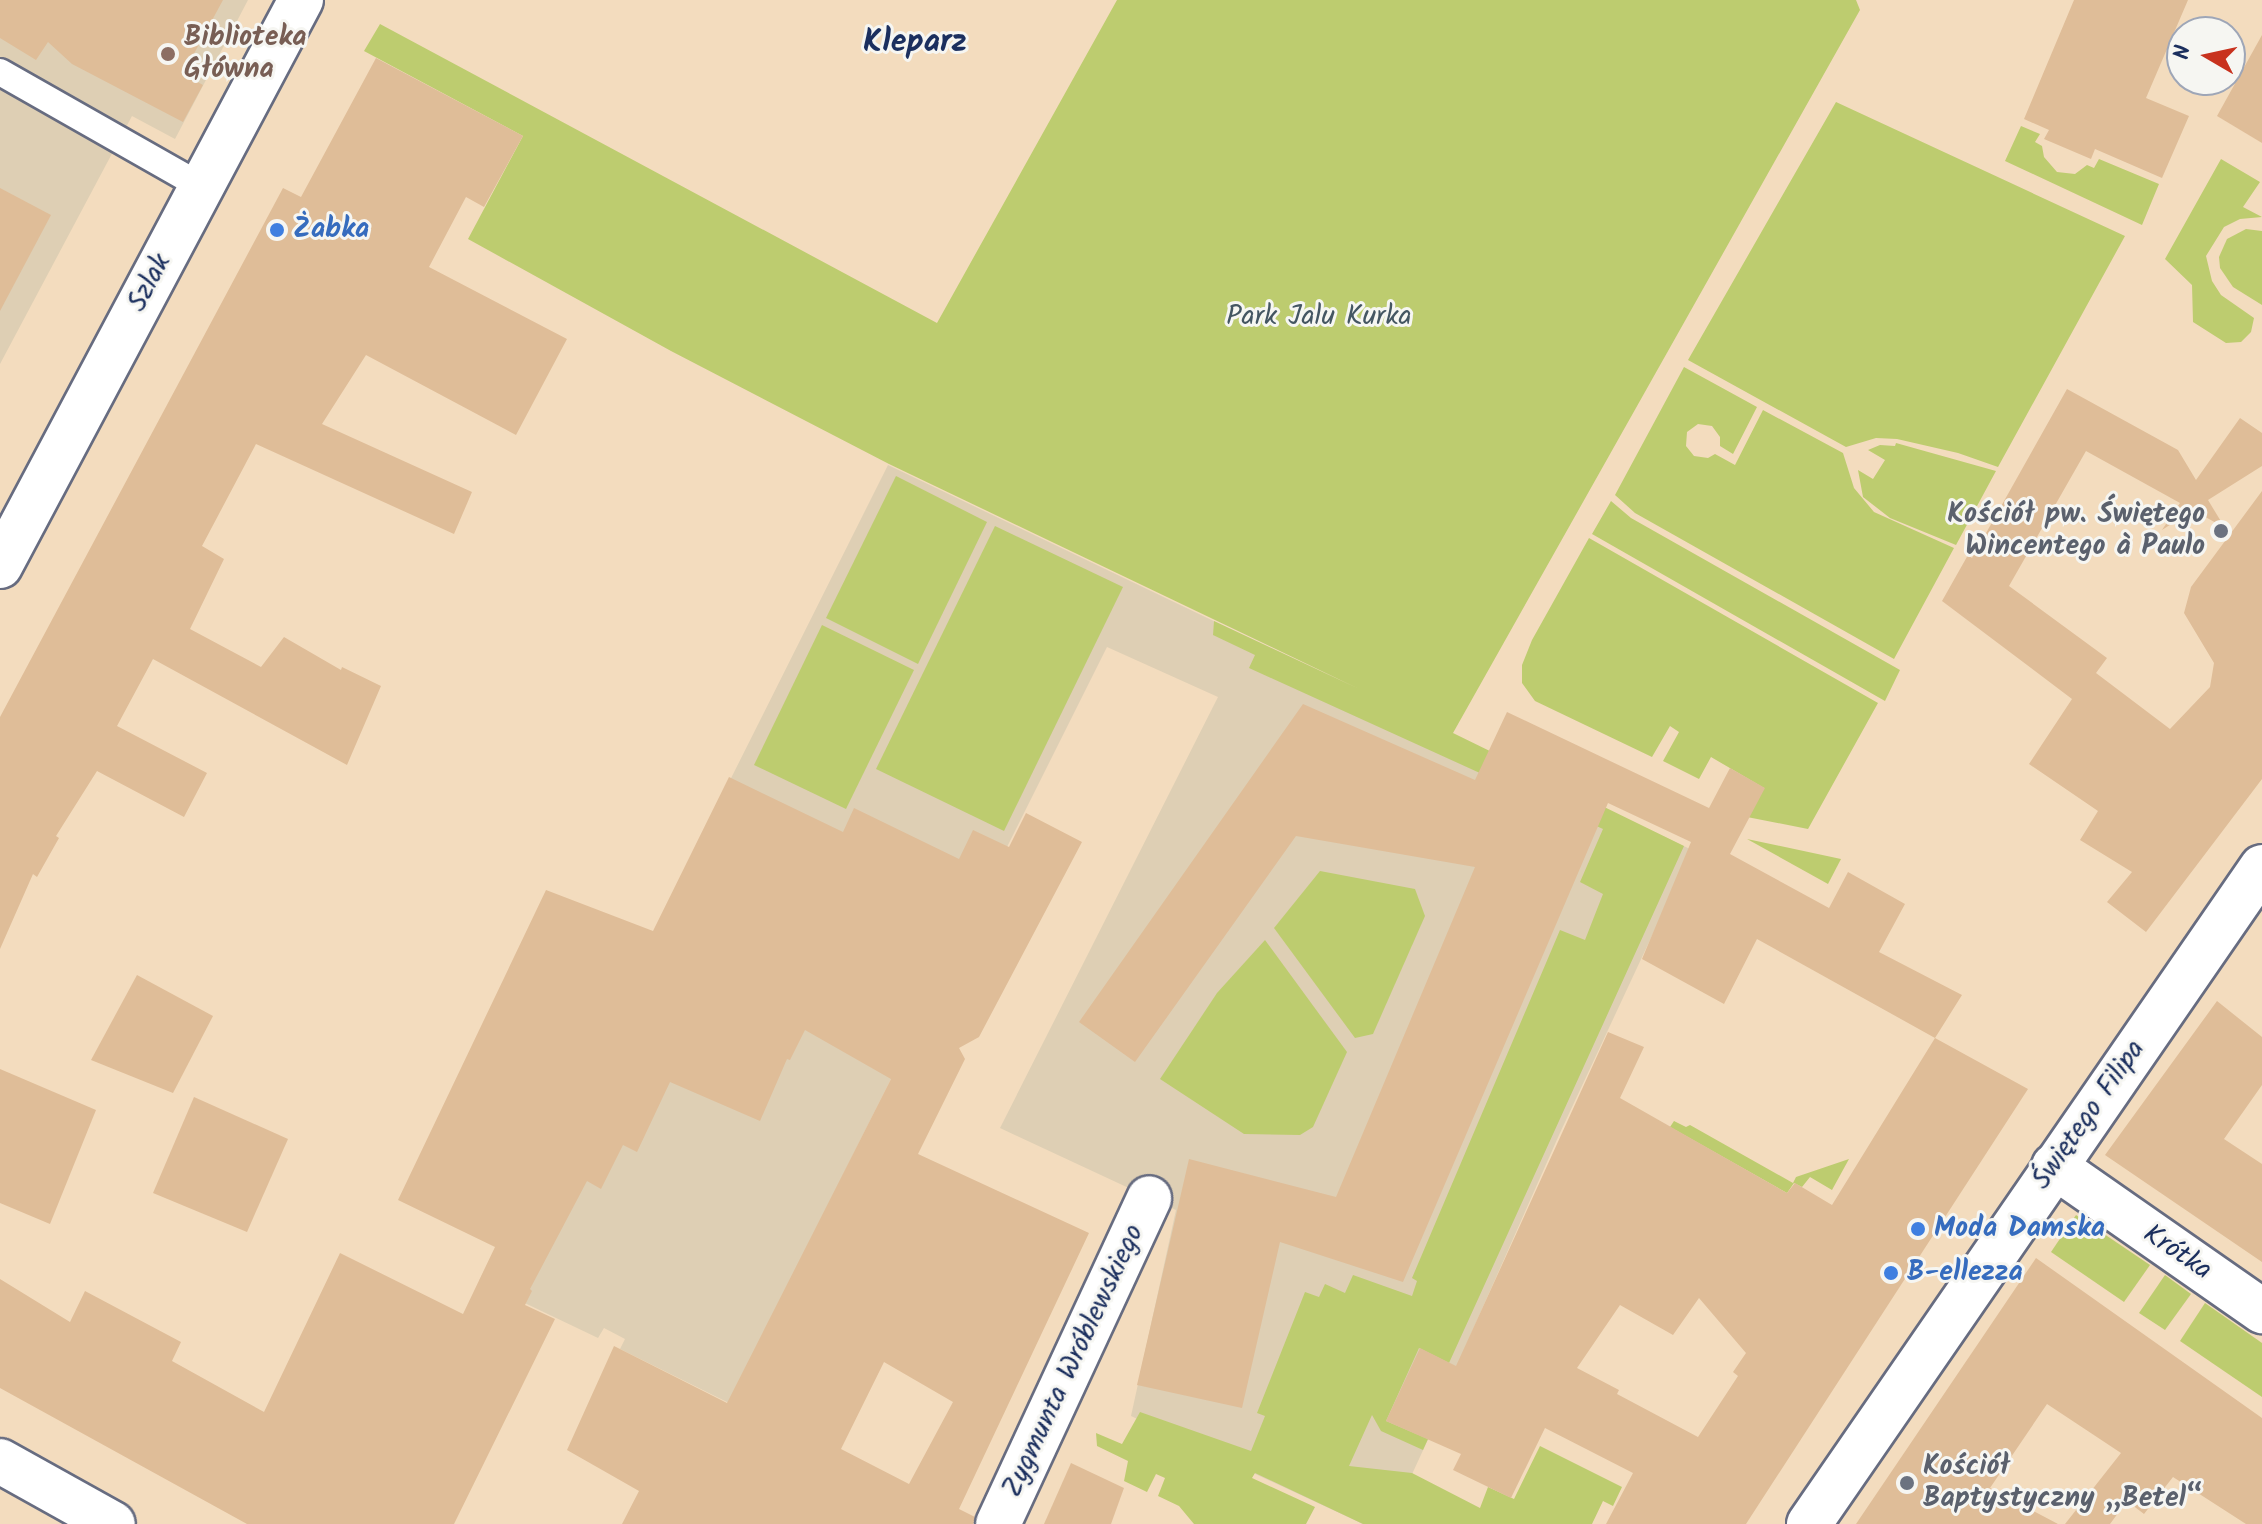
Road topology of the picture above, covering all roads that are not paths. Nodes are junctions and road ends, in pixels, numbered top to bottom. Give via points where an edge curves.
1 (301, 0) edge
2 (0, 72) edge
3 (201, 186) junction
4 (0, 566) edge
5 (2262, 867) edge
6 (2054, 1166) junction
7 (1149, 1198) dead end
8 (2262, 1311) edge
9 (0, 1461) edge
10 (113, 1524) edge
11 (998, 1524) edge
12 (1809, 1524) edge

1 - 3 street, Szlak
2 - 3 lane
3 - 4 street, Szlak
5 - 6 street, Świętego Filipa
6 - 8 street, Krótka
6 - 12 street, Świętego Filipa
7 - 11 street, Zygmunta Wróblewskiego
9 - 10 street

